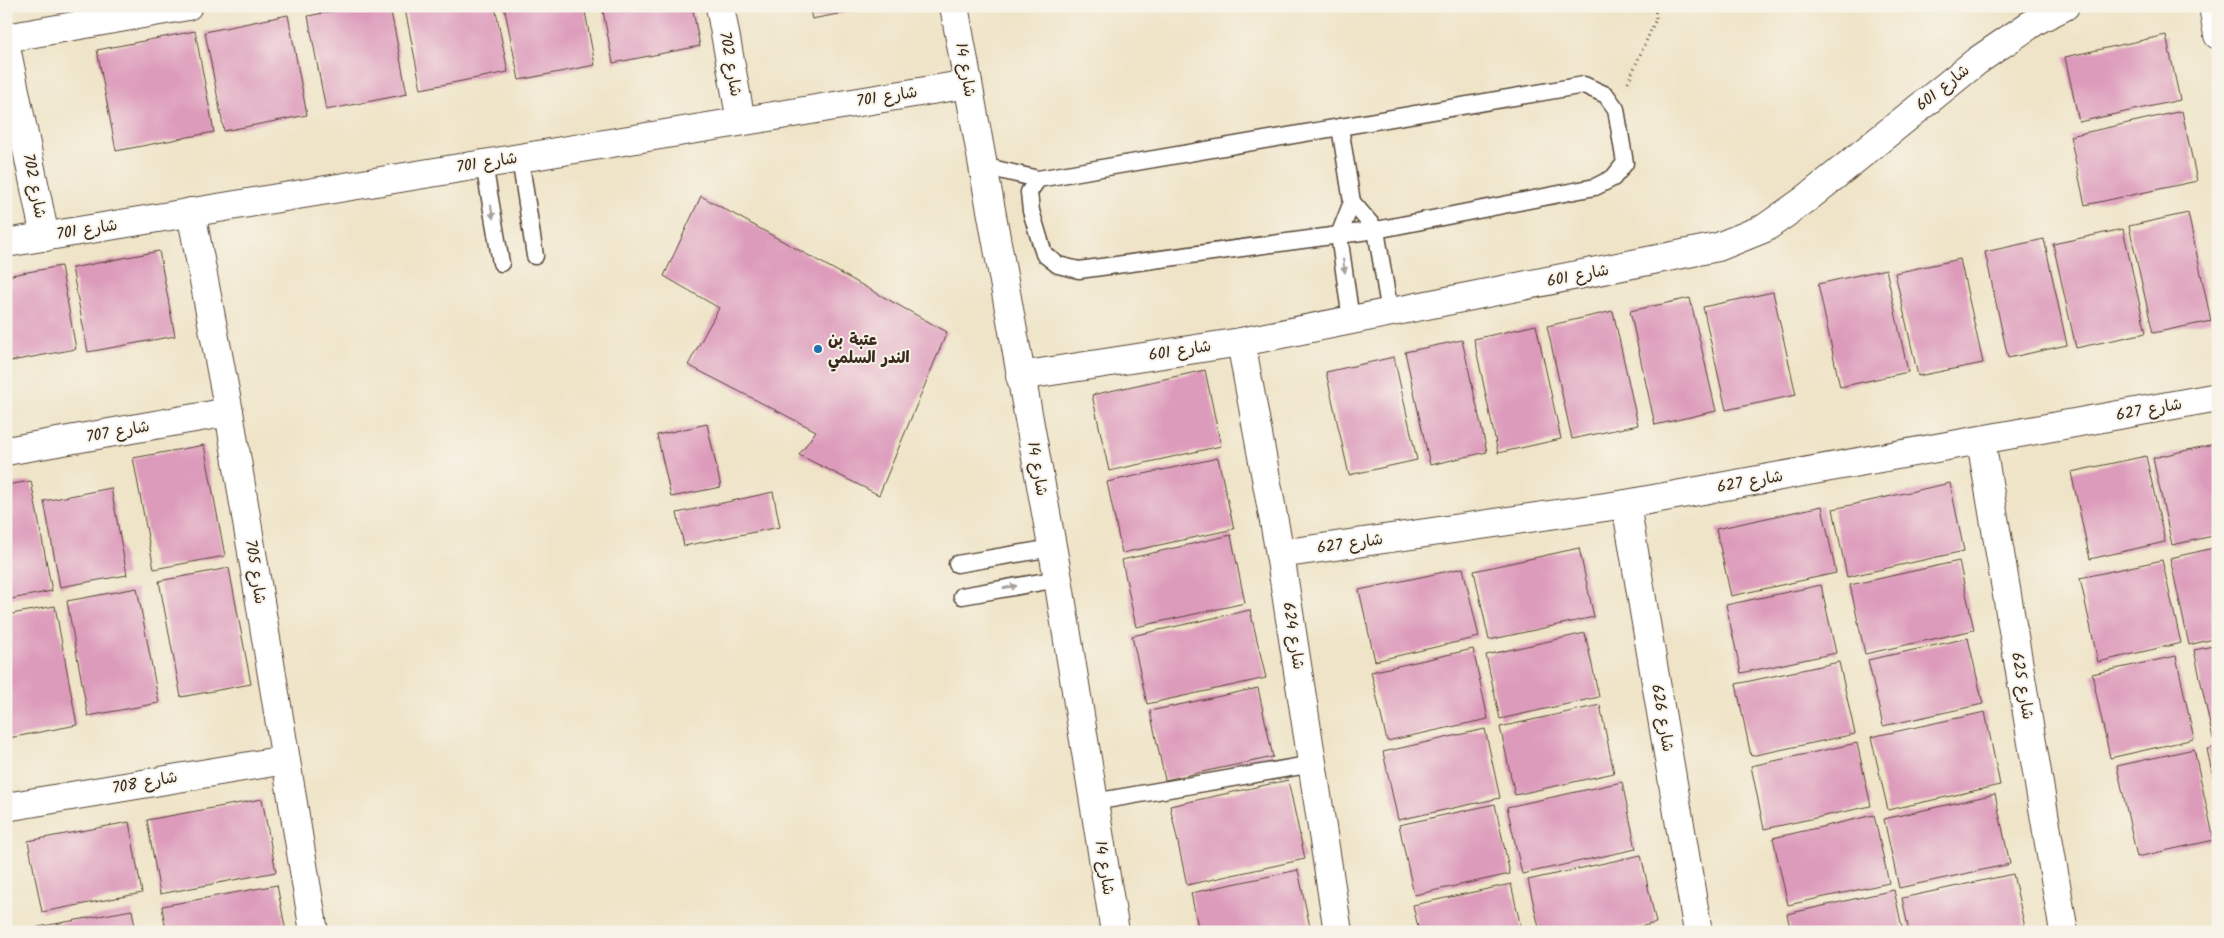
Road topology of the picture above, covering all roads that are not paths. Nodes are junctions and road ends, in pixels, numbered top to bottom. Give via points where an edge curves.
1 (188, 6) edge
2 (720, 6) edge
3 (954, 6) edge
4 (2065, 6) edge
5 (2213, 6) edge
6 (2218, 35) edge
7 (6, 38) edge
8 (6, 47) edge
9 (968, 84) junction
10 (741, 122) junction
11 (1340, 127) junction
12 (520, 158) junction
13 (484, 164) junction
14 (982, 166) junction
15 (1038, 179) junction
16 (1352, 202) junction
17 (191, 212) junction
18 (1376, 230) junction
19 (1339, 235) junction
20 (44, 237) junction
21 (6, 243) edge
22 (535, 256) dead end
23 (501, 263) dead end
24 (1390, 313) junction
25 (1351, 320) junction
26 (1242, 342) junction
27 (1020, 376) junction
28 (2218, 398) edge
29 (229, 412) junction
30 (1981, 441) junction
31 (6, 451) edge
32 (1626, 504) junction
33 (1052, 548) junction
34 (1280, 554) junction
35 (957, 564) dead end
36 (1058, 579) junction
37 (962, 596) dead end
38 (285, 760) junction
39 (1312, 764) junction
40 (1094, 802) junction
41 (6, 807) edge
42 (314, 932) edge
43 (1115, 932) edge
44 (1338, 932) edge
45 (1698, 932) edge
46 (2064, 932) edge

1 - 7 street
2 - 10 street, شارع 702
3 - 9 street, شارع 14
4 - 24 street, شارع 601 via 1977,61 1806,199 1765,228 1718,247
5 - 6 street
8 - 20 street, شارع 702
9 - 10 street, شارع 701
9 - 14 street, شارع 14
10 - 12 street, شارع 701
11 - 15 lane
11 - 16 lane
11 - 18 lane via 1584,86 1606,96 1616,109 1625,163 1613,178 1595,187
12 - 13 street, شارع 701
12 - 22 lane
13 - 17 street, شارع 701
13 -> 23 lane
14 - 15 lane
14 - 27 street, شارع 14
15 - 19 lane via 1029,192 1031,211 1044,254 1058,265 1079,270
16 - 18 lane
16 - 19 lane
17 - 20 street, شارع 701
17 - 29 street, شارع 705
18 - 19 lane
18 - 24 lane
19 -> 25 lane
20 - 21 street, شارع 701
24 - 25 street, شارع 601
25 - 26 street, شارع 601
26 - 27 street, شارع 601
26 - 34 street, شارع 624
27 - 33 street, شارع 14
28 - 30 street, شارع 627
29 - 31 street, شارع 707
29 - 38 street, شارع 705
30 - 32 street, شارع 627
30 - 46 street, شارع 625
32 - 34 street, شارع 627
32 - 45 street, شارع 626
33 - 35 lane
33 - 36 street, شارع 14
34 - 39 street, شارع 624
37 -> 36 lane
36 - 40 street, شارع 14
38 - 41 street, شارع 708
38 - 42 street, شارع 705
39 - 40 lane
39 - 44 street, شارع 624
40 - 43 street, شارع 14

